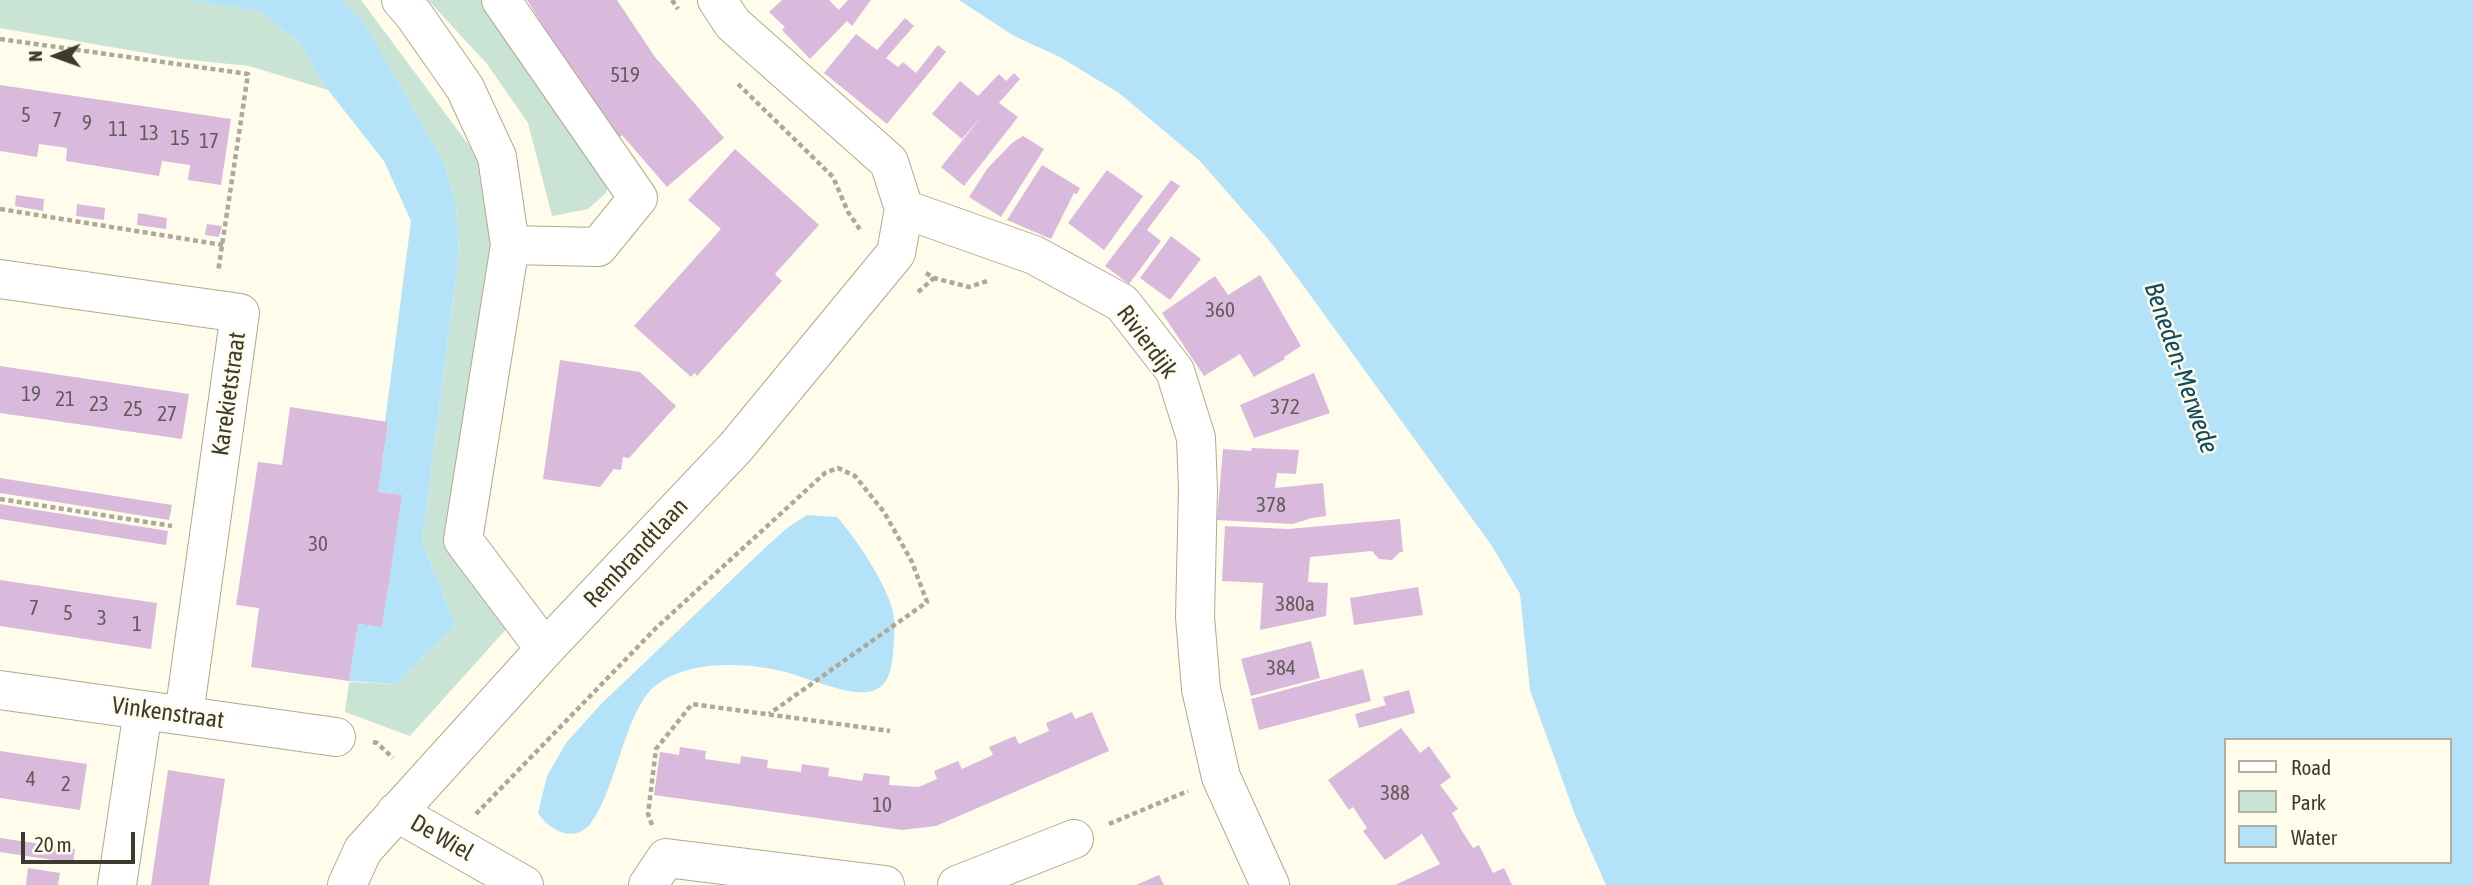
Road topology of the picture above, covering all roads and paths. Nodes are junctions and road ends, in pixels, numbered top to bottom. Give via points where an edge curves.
1 (401, 0) edge
2 (501, 0) edge
3 (672, 0) edge
4 (717, 0) edge
5 (680, 11) dead end
6 (0, 39) edge
7 (730, 77) dead end
8 (0, 209) edge
9 (904, 209) junction
10 (223, 245) junction
11 (510, 245) junction
12 (896, 253) junction
13 (0, 279) edge
14 (213, 309) junction
15 (0, 499) edge
16 (210, 532) junction
17 (545, 649) junction
18 (0, 690) edge
19 (143, 710) junction
20 (769, 714) junction
21 (184, 715) junction
22 (890, 731) dead end
23 (336, 737) joint
24 (1221, 777) junction
25 (409, 799) junction
26 (1074, 839) joint
27 (448, 843) junction
28 (657, 872) edge
29 (117, 885) edge
30 (347, 885) edge
31 (524, 885) edge
32 (885, 885) edge
33 (957, 885) edge
34 (1270, 885) edge

1 - 11 street via 465,88 497,157
2 - 11 street via 638,198 598,247
3 - 5 path
4 - 9 street via 733,24 889,162
6 - 10 path via 248,74
7 - 12 path via 833,177 865,238
8 - 10 path
9 - 12 street, Rembrandtlaan
9 - 24 street, Rivierdijk via 1034,256 1122,303 1175,371 1196,438 1195,617 1201,689
10 - 14 path
11 - 17 street via 463,540
12 - 17 street, Rembrandtlaan via 736,447
13 - 14 street, Karekietstraat
14 - 16 street, Karekietstraat via 240,313
15 - 16 path
16 - 21 street, Karekietstraat
17 - 25 street, Rembrandtlaan
18 - 19 street, Vinkenstraat
19 - 21 street, Vinkenstraat
19 - 29 street
20 - 22 path
20 - 27 path via 927,601 884,512 855,475 838,468 825,473 656,628
20 - 28 path via 692,704 656,748 648,814
21 - 23 street, Vinkenstraat
23 - 25 path via 377,743
24 - 26 path
24 - 34 street, Rivierdijk
25 - 27 street, De Wiel
25 - 30 street, Rembrandtlaan via 363,850
26 - 33 street
27 - 31 street, De Wiel
28 - 32 street

